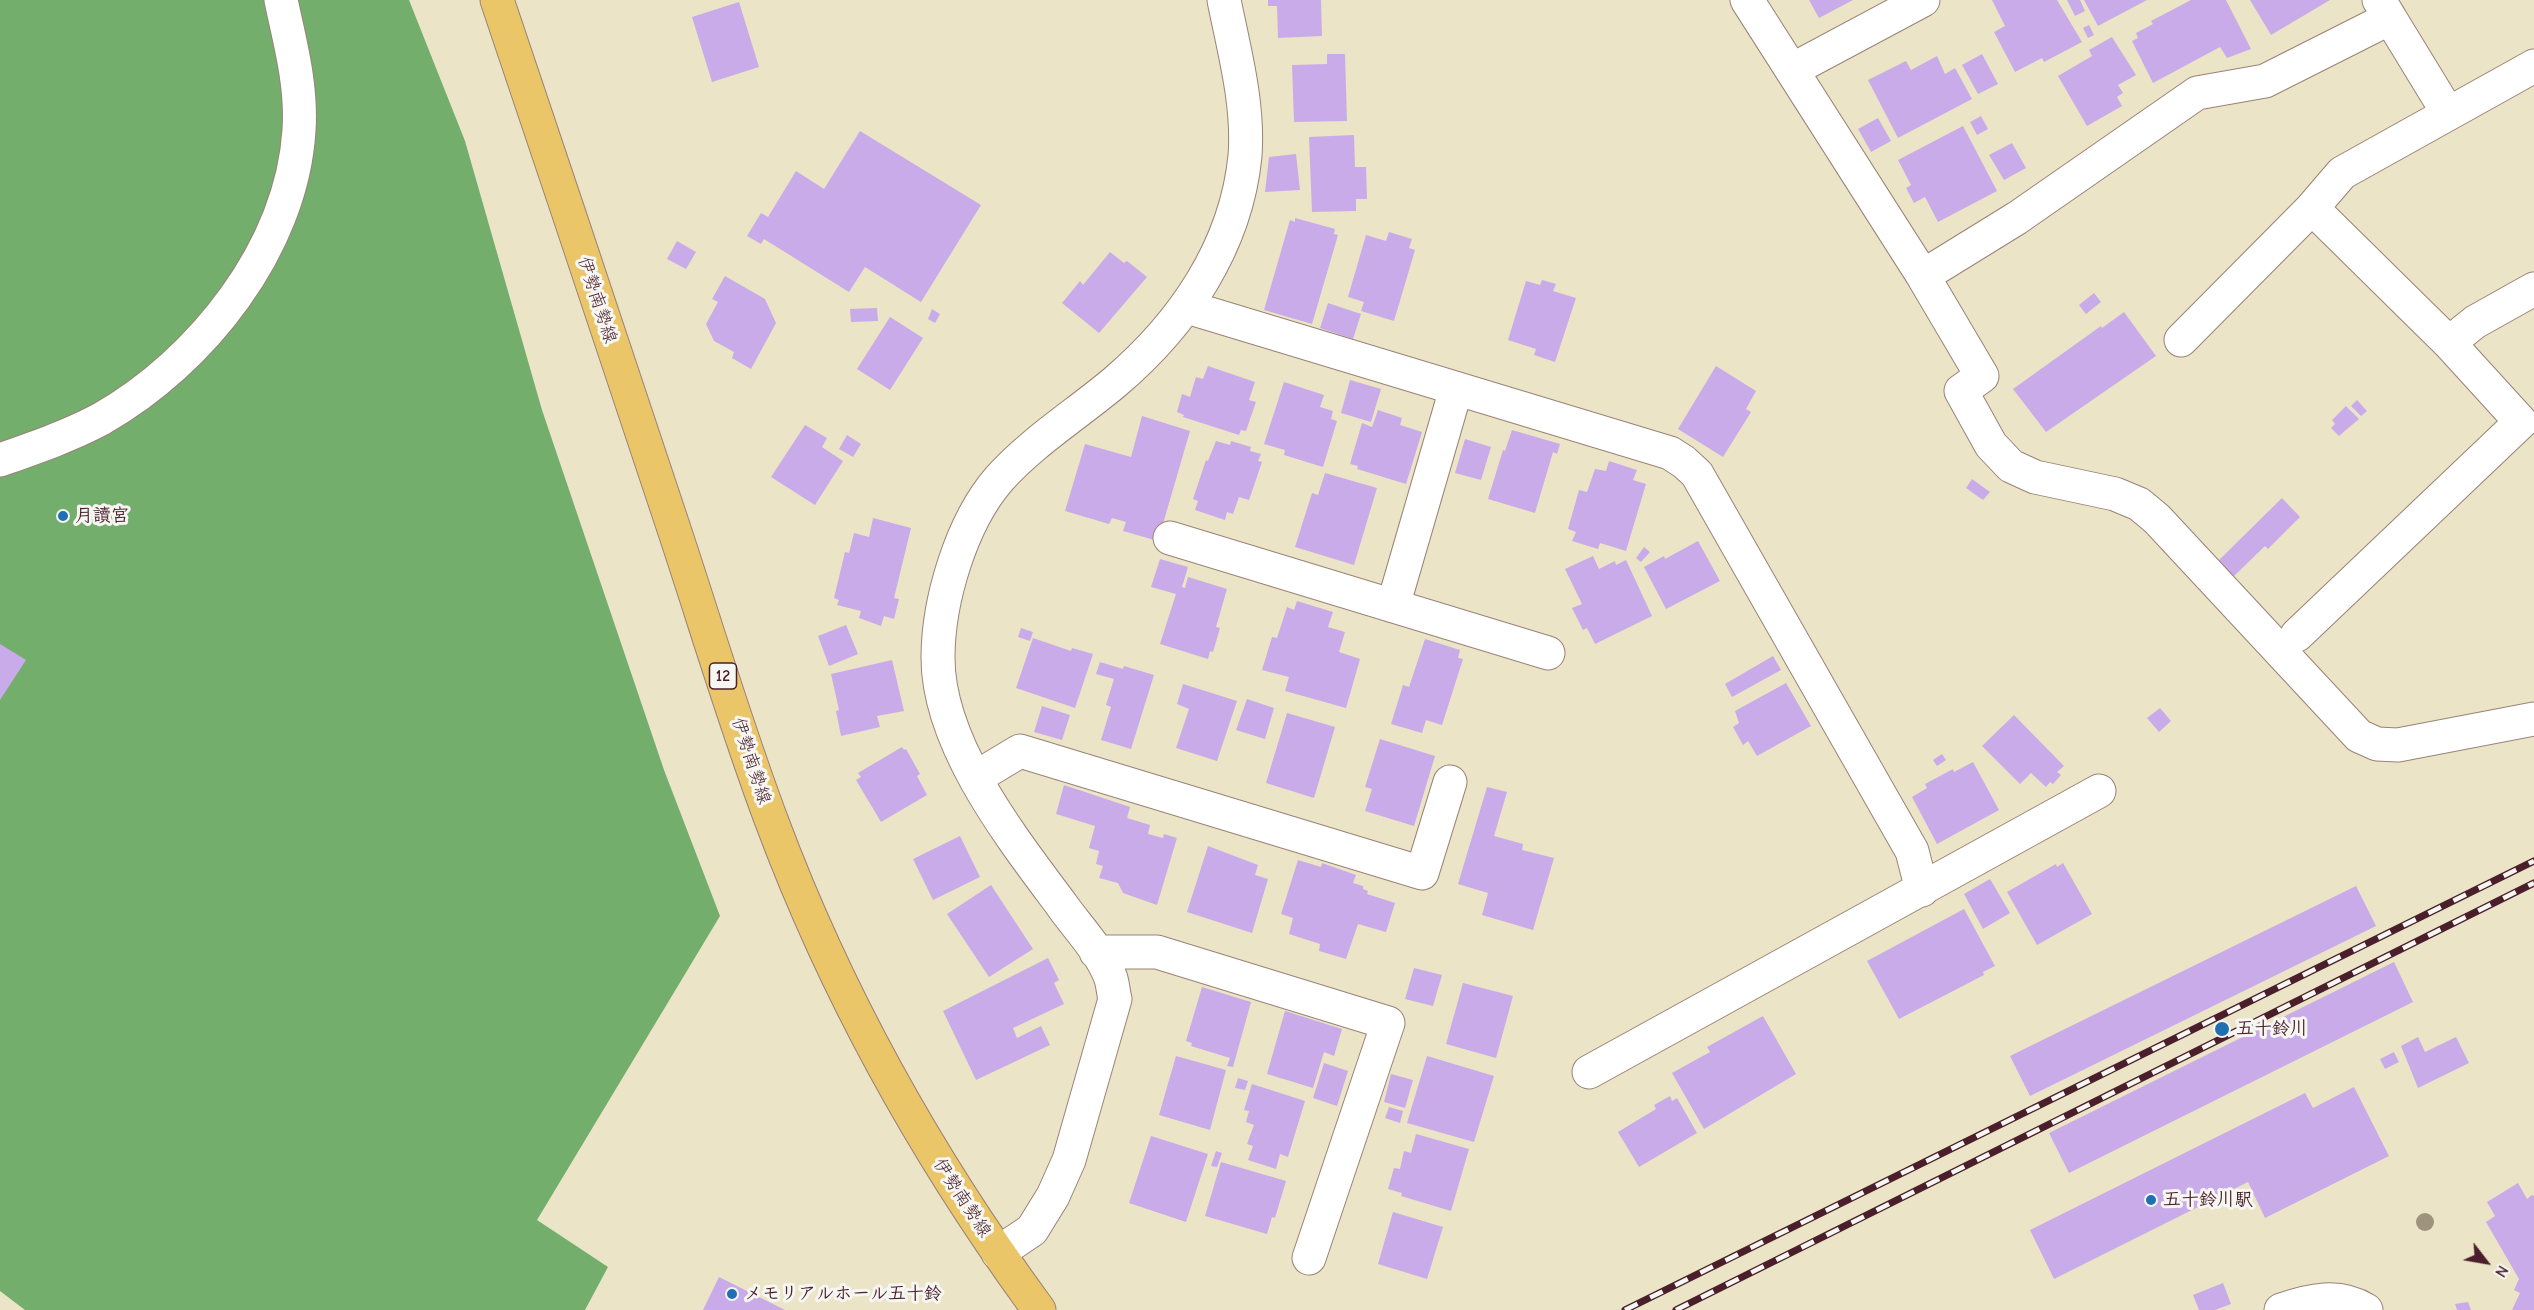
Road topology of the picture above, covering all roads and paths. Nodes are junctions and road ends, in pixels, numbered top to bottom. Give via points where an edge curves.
1 (281, 0) edge
2 (497, 0) edge
3 (1224, 0) edge
4 (1747, 0) edge
5 (1923, 0) edge
6 (2384, 9) edge
7 (2534, 66) edge
8 (1792, 70) junction
9 (2448, 113) junction
10 (2312, 208) junction
11 (1923, 276) junction
12 (2534, 289) edge
13 (1187, 307) junction
14 (2181, 340) dead end
15 (2449, 343) junction
16 (1456, 389) junction
17 (0, 460) edge
18 (1170, 538) dead end
19 (1394, 606) junction
20 (2297, 635) dead end
21 (1548, 653) dead end
22 (2534, 719) edge
23 (975, 778) junction
24 (1450, 782) dead end
25 (2099, 791) dead end
26 (1922, 890) junction
27 (1096, 952) junction
28 (1588, 1072) dead end
29 (998, 1254) junction
30 (1309, 1258) dead end
31 (1039, 1310) edge
32 (2281, 1310) edge
33 (2366, 1310) edge

1 - 17 street via 295,59 299,131 285,199 252,273 194,345 137,394 102,418 67,435
2 - 29 main road, 伊勢南勢線 / 12 via 772,822 854,1009 896,1090
3 - 13 street via 1237,61 1245,153 1230,223
4 - 8 street
5 - 8 street
6 - 9 street
6 - 11 street via 2265,81 2197,93 2017,218
7 - 9 street
8 - 11 street
9 - 10 street via 2342,173
10 - 14 street
10 - 15 street
11 - 22 street via 1982,376 1961,391 2001,457 2029,474 2115,494 2139,504 2183,545 2359,736 2377,744 2397,745
12 - 15 street via 2475,322
13 - 16 street
13 - 23 street via 1116,381 998,480 971,522 952,569 940,621 938,659 940,693 949,723
15 - 20 street via 2520,422
16 - 19 street
16 - 26 street via 1670,453 1697,474 1912,851
18 - 19 street
19 - 21 street
23 - 24 street via 1020,752 1422,873
23 - 27 street via 1028,860
25 - 26 street
26 - 28 street
27 - 29 street via 1111,977 1115,999 1069,1160 1032,1230
27 - 30 street via 1157,952 1388,1023
29 - 31 main road, 伊勢南勢線 / 12
32 - 33 street via 2325,1299 2348,1301

